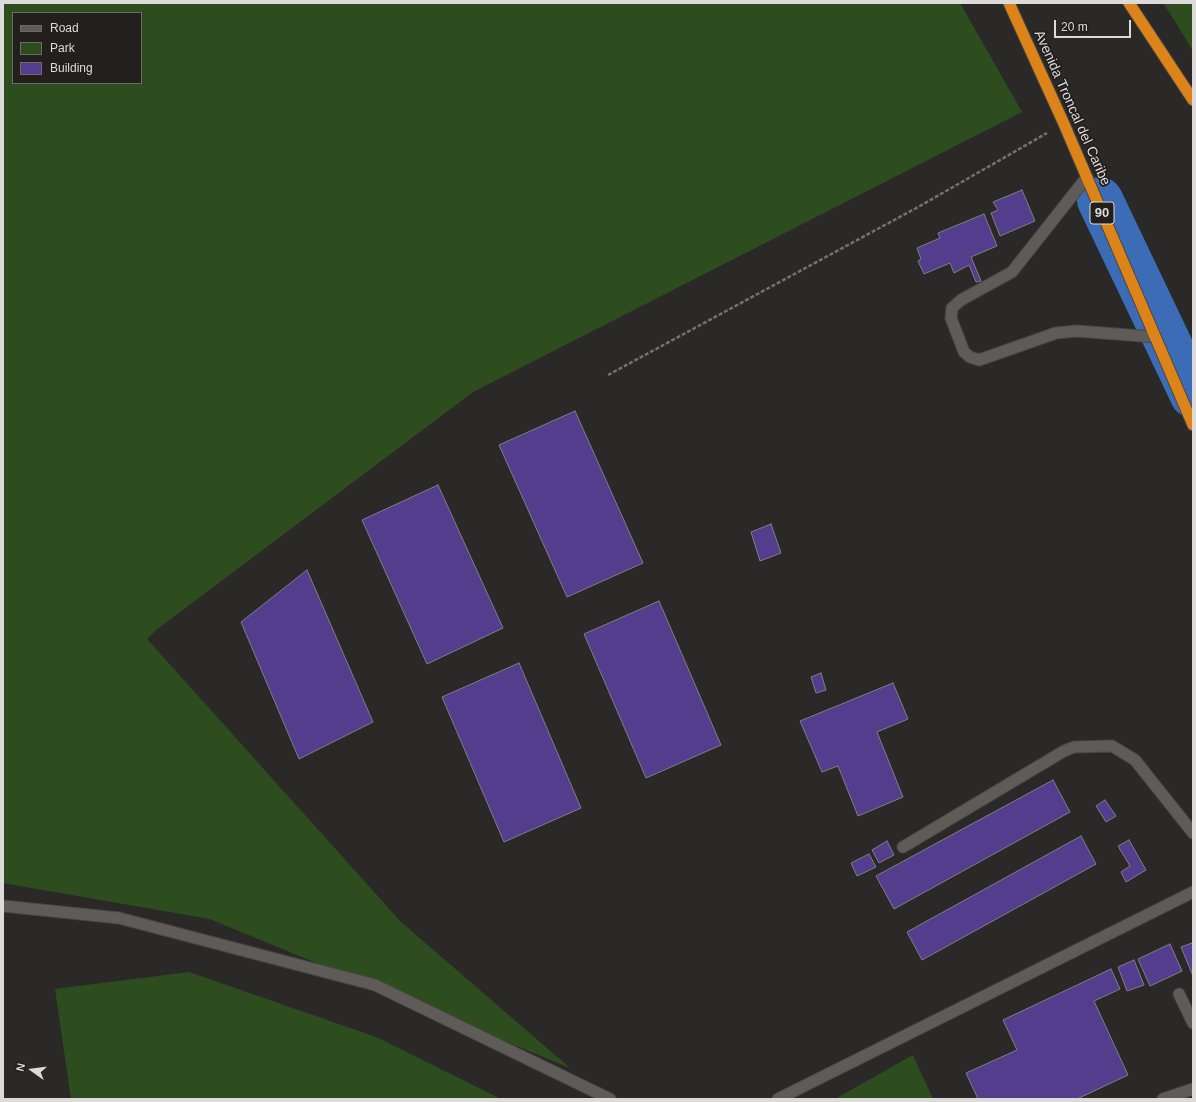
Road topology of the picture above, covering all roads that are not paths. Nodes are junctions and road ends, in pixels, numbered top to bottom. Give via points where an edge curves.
1 (1009, 3) edge
2 (1129, 3) edge
3 (1193, 100) edge
4 (1087, 178) junction
5 (1155, 337) junction
6 (1193, 424) edge
7 (1193, 833) edge
8 (903, 847) dead end
9 (1193, 892) edge
10 (3, 906) edge
11 (1179, 994) dead end
12 (1193, 1023) edge
13 (1193, 1089) edge
14 (610, 1099) edge
15 (778, 1099) edge
16 (1163, 1099) edge

1 - 4 highway, Avenida Troncal del Caribe / 90
2 - 3 highway
4 - 5 highway, Avenida Troncal del Caribe / 90
4 - 5 street via 1012,272 961,300 952,308 951,318 964,352 980,360 1056,333 1077,331
5 - 6 highway, Avenida Troncal del Caribe / 90
7 - 8 street via 1135,760 1112,746 1074,747
9 - 15 street
10 - 14 street via 119,918 375,985
11 - 12 street
13 - 16 street

